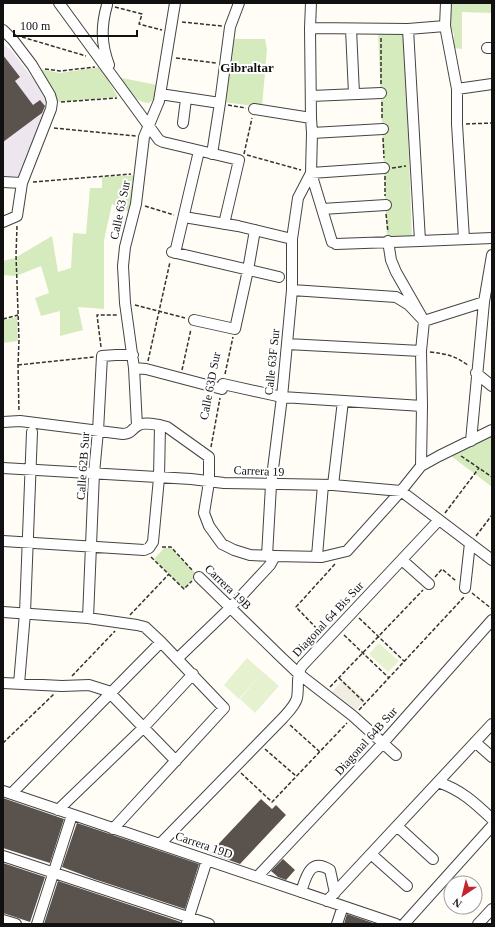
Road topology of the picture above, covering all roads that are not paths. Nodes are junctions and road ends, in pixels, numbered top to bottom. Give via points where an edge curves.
1 (59, 3) edge
2 (175, 3) edge
3 (239, 3) edge
4 (311, 3) edge
5 (446, 3) edge
6 (107, 5) road end
7 (445, 26) junction
8 (310, 28) junction
9 (351, 29) junction
10 (408, 29) junction
11 (3, 30) edge
12 (117, 83) junction
13 (492, 84) edge
14 (457, 89) junction
15 (382, 93) dead end
16 (160, 94) junction
17 (354, 94) junction
18 (311, 96) junction
19 (186, 98) junction
20 (220, 104) junction
21 (254, 109) road end
22 (311, 118) junction
23 (183, 123) dead end
24 (148, 126) junction
25 (383, 129) dead end
26 (312, 133) junction
27 (199, 151) junction
28 (212, 154) junction
29 (384, 168) road end
30 (311, 173) junction
31 (3, 182) edge
32 (22, 182) junction
33 (386, 205) dead end
34 (322, 209) junction
35 (184, 218) junction
36 (3, 222) edge
37 (224, 224) junction
38 (255, 230) junction
39 (492, 238) edge
40 (292, 239) junction
41 (464, 239) junction
42 (388, 241) junction
43 (423, 241) junction
44 (492, 255) edge
45 (248, 270) junction
46 (279, 277) dead end
47 (292, 290) junction
48 (484, 302) junction
49 (194, 320) road end
50 (424, 321) junction
51 (481, 333) junction
52 (492, 334) edge
53 (287, 344) junction
54 (421, 351) junction
55 (133, 355) junction
56 (134, 368) junction
57 (476, 373) junction
58 (492, 386) edge
59 (282, 397) junction
60 (343, 401) junction
61 (422, 406) junction
62 (3, 422) edge
63 (160, 425) junction
64 (137, 426) junction
65 (492, 430) edge
66 (98, 431) junction
67 (32, 432) dead end
68 (470, 441) junction
69 (421, 466) junction
70 (3, 468) edge
71 (30, 469) junction
72 (94, 473) junction
73 (159, 478) junction
74 (209, 482) junction
75 (271, 485) junction
76 (328, 485) junction
77 (401, 491) junction
78 (439, 520) junction
79 (3, 541) edge
80 (28, 543) junction
81 (470, 544) junction
82 (92, 547) junction
83 (271, 556) junction
84 (317, 556) junction
85 (402, 560) junction
86 (492, 560) edge
87 (198, 576) road end
88 (429, 584) road end
89 (464, 592) road end
90 (231, 607) junction
91 (3, 612) edge
92 (25, 613) junction
93 (88, 618) junction
94 (492, 620) edge
95 (161, 642) junction
96 (177, 659) junction
97 (193, 674) junction
98 (299, 674) junction
99 (3, 683) edge
100 (19, 684) junction
101 (111, 693) junction
102 (492, 724) edge
103 (143, 728) junction
104 (383, 742) junction
105 (475, 742) junction
106 (396, 755) dead end
107 (492, 757) edge
108 (176, 761) junction
109 (438, 782) junction
110 (7, 793) edge
111 (58, 810) junction
112 (72, 815) junction
113 (492, 818) edge
114 (397, 826) junction
115 (492, 826) edge
116 (113, 829) junction
117 (160, 844) junction
118 (371, 854) junction
119 (3, 856) edge
120 (433, 858) dead end
121 (207, 860) junction
122 (53, 873) junction
123 (257, 877) junction
124 (406, 886) dead end
125 (301, 892) junction
126 (331, 897) junction
127 (343, 906) junction
128 (492, 909) edge
129 (3, 920) edge
130 (188, 921) edge
131 (16, 924) edge
132 (37, 924) edge
133 (209, 924) edge
134 (337, 924) edge
135 (396, 924) edge
136 (404, 924) edge
137 (478, 924) edge

1 - 12 street
2 - 16 street, Calle 63 Sur
3 - 20 street via 230,27
4 - 8 street
5 - 7 street
6 - 12 street via 103,21 103,45
7 - 10 street
7 - 14 street
8 - 9 street
8 - 18 street
9 - 10 street
9 - 17 street
10 - 43 street via 414,165
11 - 32 street via 32,65 52,102
12 - 24 street
13 - 14 street
14 - 41 street
15 - 17 street
16 - 19 street
16 - 24 street, Calle 63 Sur
17 - 18 street
18 - 22 street
19 - 20 street
19 - 23 street
20 - 28 street
21 - 22 street
22 - 26 street
24 - 27 street via 163,142
24 - 55 street, Calle 63 Sur via 144,137 136,204 125,246 123,266 125,303
25 - 26 street
26 - 30 street
27 - 28 street
27 - 35 street
28 - 37 street via 242,157
29 - 30 street
30 - 34 street
30 - 40 street, Calle 63F Sur via 298,198
31 - 32 street
32 - 36 street via 17,216
33 - 34 street
34 - 42 street via 334,243
35 - 37 street
35 - 45 street via 174,252
37 - 38 street
38 - 40 street
38 - 45 street
39 - 41 street
40 - 47 street, Calle 63F Sur
41 - 43 street
42 - 43 street
42 - 50 street via 396,272
44 - 48 street
45 - 46 street
45 - 49 street via 235,329
47 - 50 street via 396,297 409,305
47 - 53 street, Calle 63F Sur
48 - 50 street
48 - 51 street
50 - 54 street
51 - 52 street
51 - 57 street
53 - 54 street
53 - 59 street, Calle 63F Sur
54 - 61 street
55 - 56 street, Calle 63 Sur
55 - 66 street, Calle 62B Sur via 102,356
56 - 59 street
56 - 64 street, Calle 63 Sur
57 - 58 street
57 - 68 street
59 - 60 street
59 - 75 street, Calle 63F Sur
60 - 61 street
60 - 76 street
61 - 69 street
62 - 66 street
63 - 64 street
63 - 73 street
63 - 74 street via 210,457
64 - 66 street via 129,433
65 - 68 street
66 - 72 street, Calle 62B Sur
67 - 71 street
68 - 69 street
69 - 77 street
70 - 71 street, Carrera 19
71 - 72 street, Carrera 19
71 - 80 street
72 - 73 street, Carrera 19
72 - 82 street, Calle 62B Sur
73 - 74 street, Carrera 19
73 - 82 street via 153,542 146,549
74 - 75 street, Carrera 19
74 - 83 street via 204,513 209,526 222,544 242,553
75 - 76 street, Carrera 19
75 - 83 street, Calle 63F Sur
76 - 77 street, Carrera 19
76 - 84 street
77 - 78 street
77 - 84 street via 347,552
78 - 81 street
78 - 85 street, Diagonal 64 Bis Sur
79 - 80 street
80 - 82 street
80 - 92 street
81 - 86 street
81 - 89 street
82 - 93 street, Calle 62B Sur
83 - 84 street
83 - 90 street via 270,565
85 - 88 street
85 - 98 street, Diagonal 64 Bis Sur via 326,639 302,666
87 - 90 street, Carrera 19B
90 - 96 street
90 - 98 street, Carrera 19B
91 - 92 street
92 - 93 street
92 - 100 street
93 - 95 street via 145,627
94 - 104 street, Diagonal 64B Sur
95 - 96 street
95 - 101 street
96 - 97 street
97 - 103 street
97 - 108 street via 224,708
98 - 104 street, Carrera 19B
98 - 117 street, Diagonal 64 Bis Sur via 297,698 293,707
99 - 100 street
100 - 101 street via 89,686
101 - 103 street
101 - 110 street
102 - 105 street
103 - 108 street
103 - 111 street
104 - 106 street, Carrera 19B
104 - 123 street, Diagonal 64B Sur
105 - 107 street
105 - 109 street
108 - 116 street
109 - 113 street via 454,788
109 - 114 street
110 - 111 street, Carrera 19D
111 - 112 street, Carrera 19D
112 - 116 street, Carrera 19D
112 - 122 street
114 - 118 street
114 - 120 street
115 - 136 street
116 - 117 street, Carrera 19D
117 - 121 street, Carrera 19D
118 - 124 street
118 - 126 street
119 - 122 street
121 - 123 street, Carrera 19D
121 - 130 street
122 - 130 street
122 - 132 street
123 - 125 street, Carrera 19D
125 - 126 street, Carrera 19D
125 - 126 street via 308,872 312,867 318,866 330,870
126 - 127 street, Carrera 19D
127 - 134 street
127 - 135 street, Carrera 19D
128 - 137 street
129 - 131 street
130 - 133 street

